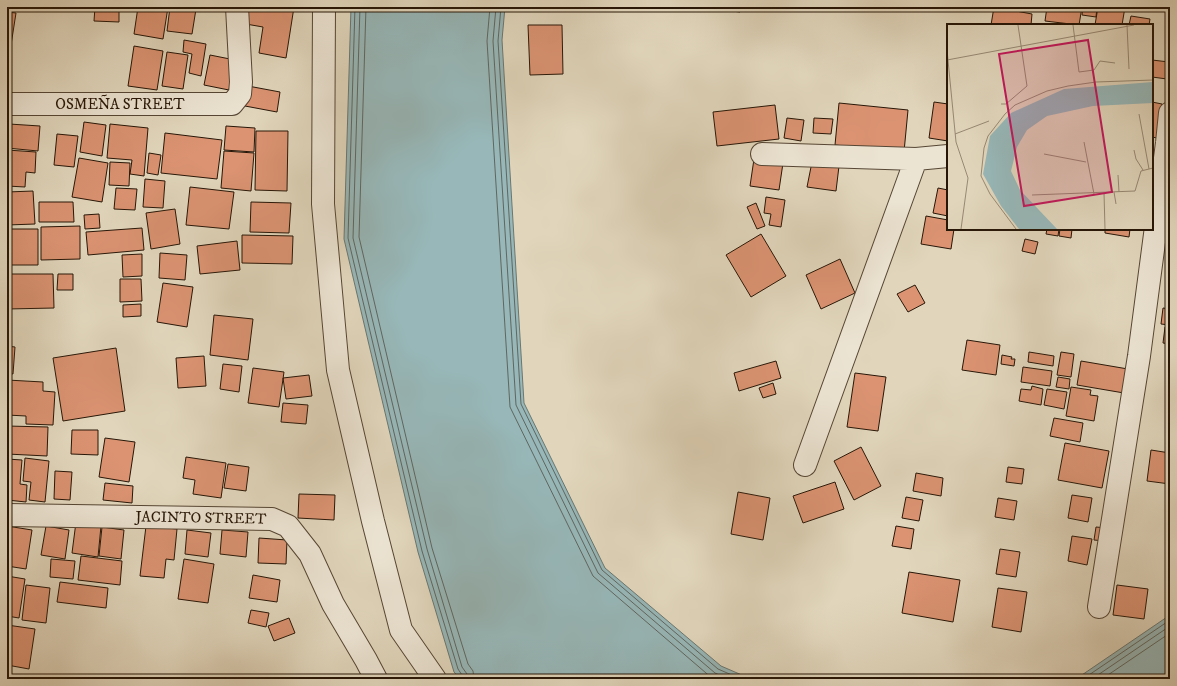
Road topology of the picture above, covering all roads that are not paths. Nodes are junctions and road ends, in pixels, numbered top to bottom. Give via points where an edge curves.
1 (238, 7) edge
2 (324, 7) edge
3 (7, 104) edge
4 (1170, 113) edge
5 (1160, 143) edge
6 (762, 154) dead end
7 (947, 156) edge
8 (916, 159) junction
9 (1153, 214) edge
10 (1151, 230) edge
11 (804, 465) dead end
12 (7, 516) edge
13 (1100, 607) dead end
14 (376, 679) edge
15 (435, 679) edge

1 - 3 street, OSMEÑA STREET via 241,82 240,94 232,104
2 - 15 street via 323,204 338,370 372,521 401,630
4 - 5 street
5 - 9 street
6 - 8 street
7 - 8 street
8 - 11 street
10 - 13 street via 1139,356
12 - 14 street, JACINTO STREET via 272,519 283,523 310,554 333,604

